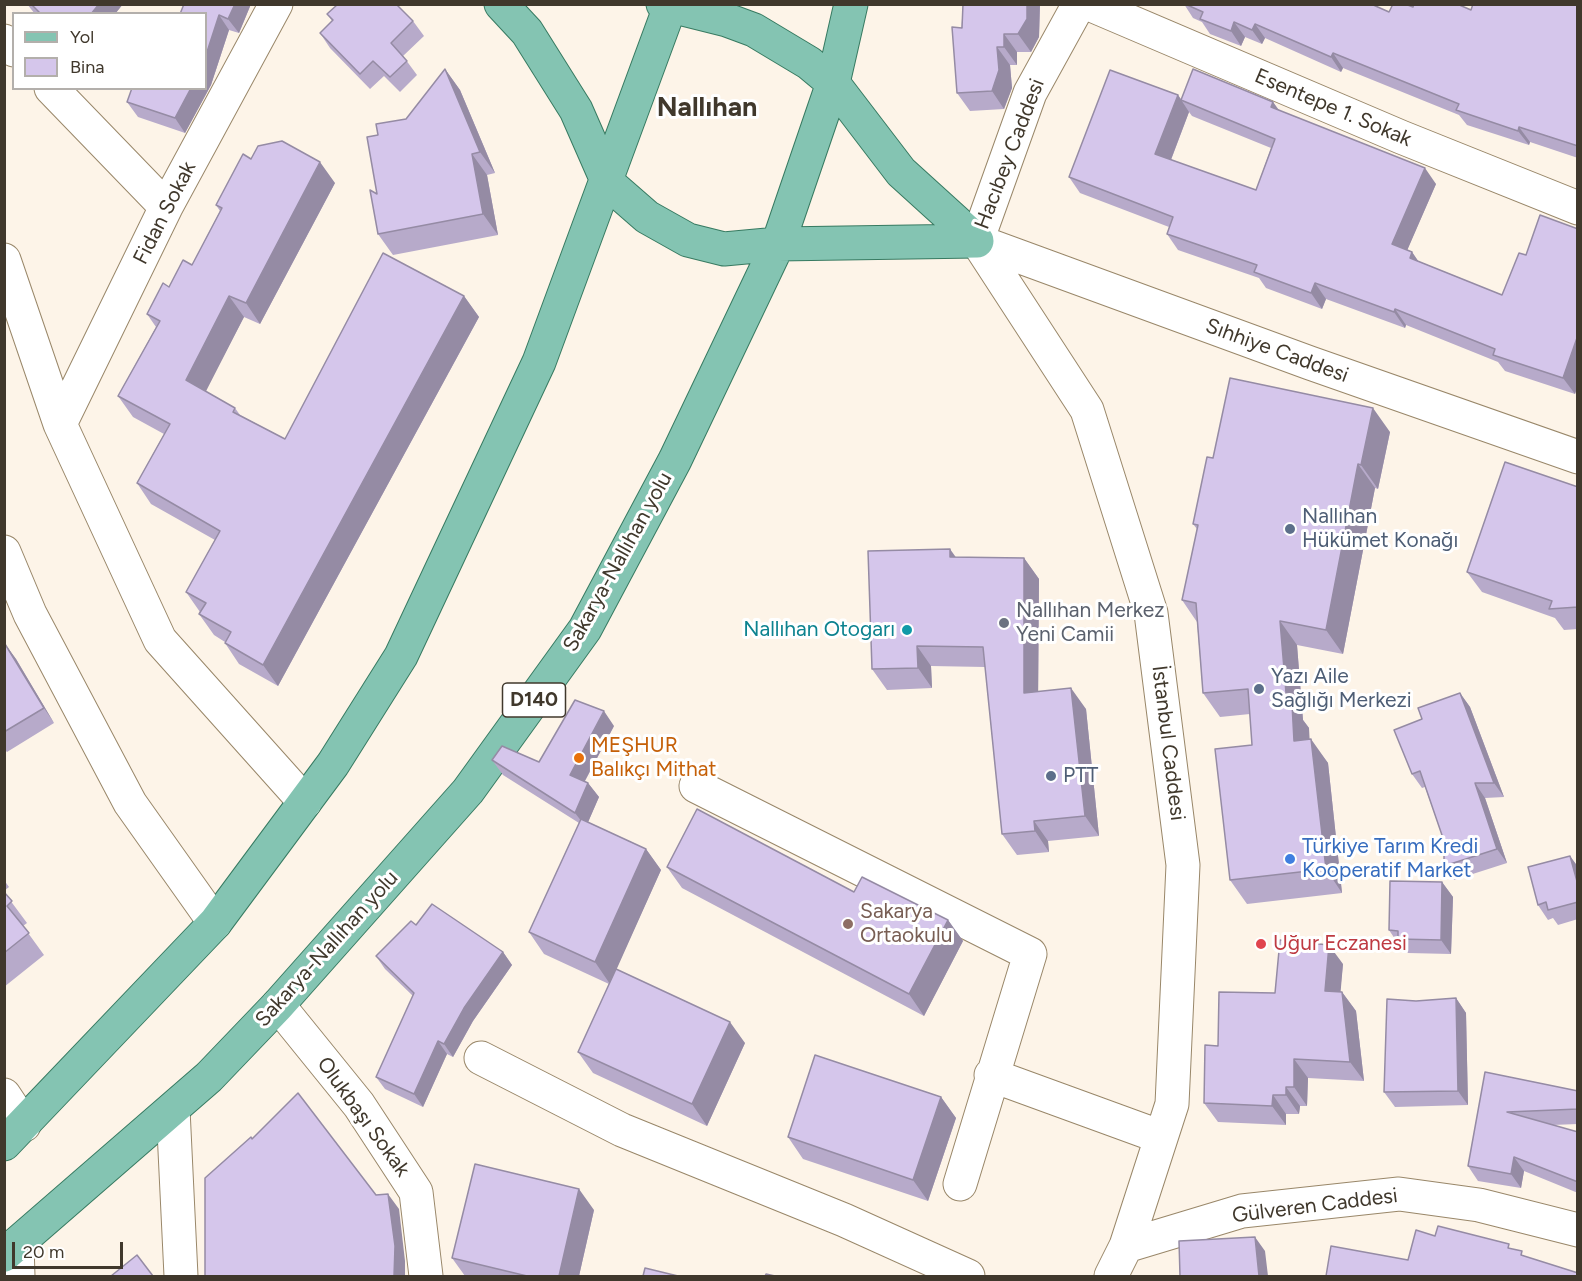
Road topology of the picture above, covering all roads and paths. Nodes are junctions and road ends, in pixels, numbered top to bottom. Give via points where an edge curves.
1 (276, 4) edge
2 (501, 4) edge
3 (851, 4) edge
4 (1079, 4) edge
5 (1089, 4) edge
6 (668, 5) edge
7 (833, 83) junction
8 (53, 90) edge
9 (608, 183) junction
10 (166, 207) junction
11 (1578, 208) edge
12 (977, 241) junction
13 (778, 244) junction
14 (4, 260) edge
15 (60, 424) junction
16 (1578, 457) edge
17 (4, 552) edge
18 (696, 786) dead end
19 (305, 802) junction
20 (215, 923) junction
21 (278, 1005) junction
22 (481, 1058) dead end
23 (991, 1075) junction
24 (4, 1095) edge
25 (173, 1109) junction
26 (14, 1135) edge
27 (1161, 1137) junction
28 (960, 1184) dead end
29 (1578, 1230) edge
30 (1126, 1246) junction
31 (11, 1249) edge
32 (18, 1276) edge
33 (181, 1276) edge
34 (426, 1276) edge
35 (968, 1276) edge
36 (1112, 1276) edge

1 - 10 street, Fidan Sokak
2 - 9 main road via 527,32 576,110
3 - 7 main road, Sakarya-Nallıhan yolu / D140
4 - 12 street, Hacıbey Caddesi via 1030,93
5 - 11 street, Esentepe 1. Sokak
6 - 7 main road via 754,30 782,45
6 - 9 main road
7 - 12 main road via 901,172
7 - 13 main road, Sakarya-Nallıhan yolu / D140
8 - 10 street
9 - 13 main road via 648,217 688,240 723,249
9 - 19 main road via 539,362 401,656
10 - 15 street, Fidan Sokak
12 - 13 main road
12 - 16 street, Sıhhiye Caddesi
12 - 27 street, İstanbul Caddesi via 1087,410 1151,613 1183,865 1172,1104
13 - 21 main road, Sakarya-Nallıhan yolu / D140 via 675,460 585,629 468,791
14 - 15 street
15 - 19 street via 160,640
17 - 20 street via 30,614 130,803
18 - 23 street via 1030,954
19 - 20 main road
20 - 26 main road
21 - 25 main road, Sakarya-Nallıhan yolu / D140
21 - 34 street, Olukbaşı Sokak via 359,1105 416,1192
22 - 35 street via 622,1130 844,1220
23 - 27 street
23 - 28 street
24 - 26 street
25 - 31 main road, Sakarya-Nallıhan yolu / D140
25 - 33 street
27 - 30 street, İstanbul Caddesi
29 - 30 street, Gülveren Caddesi via 1479,1205 1398,1194 1242,1211
30 - 36 street, İstanbul Caddesi
31 - 32 street

